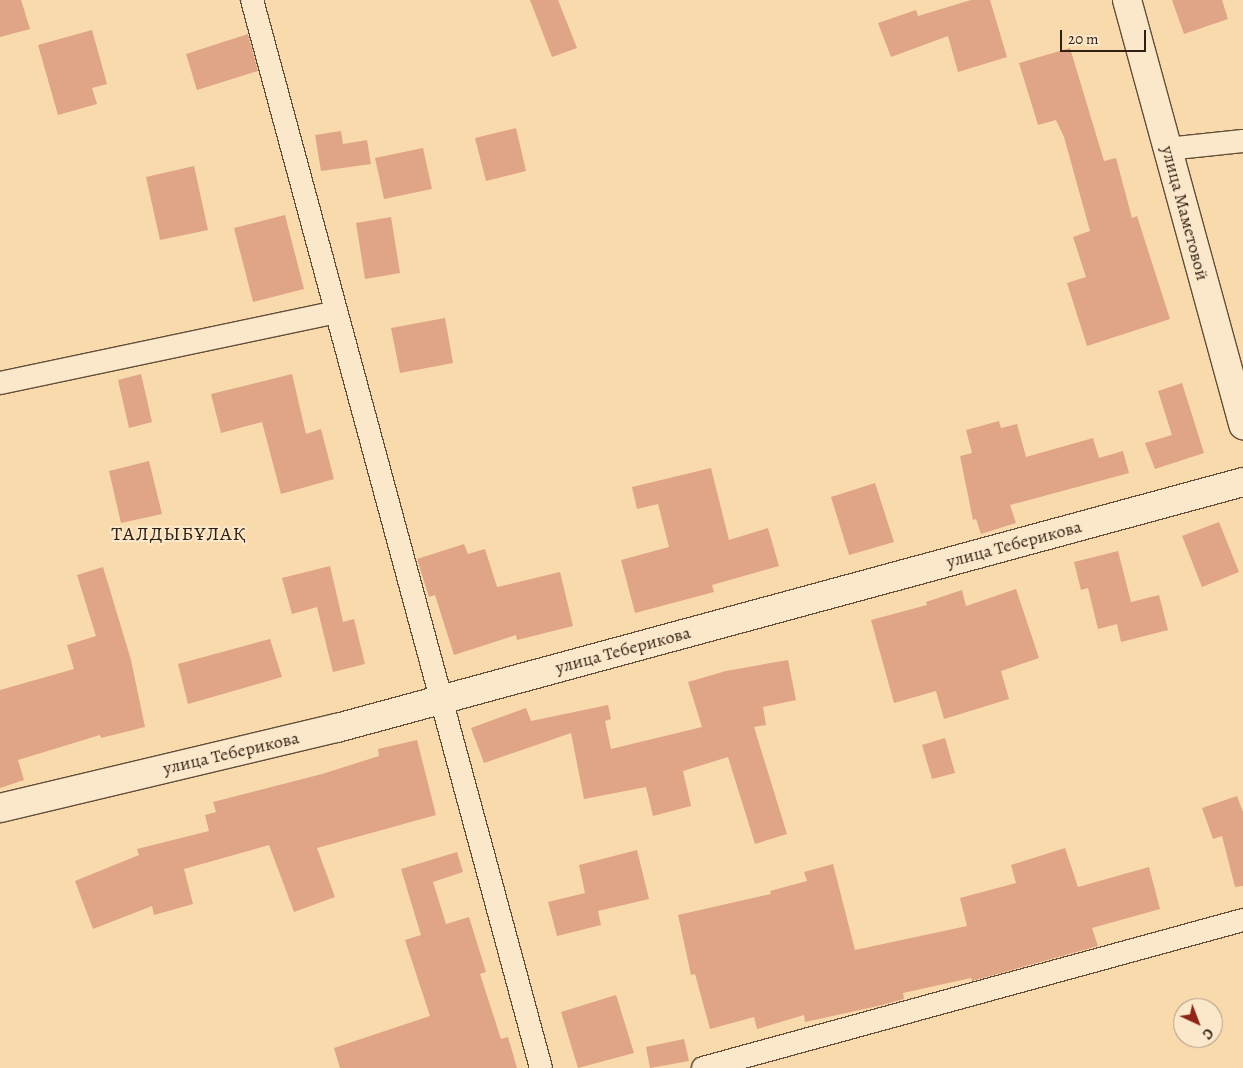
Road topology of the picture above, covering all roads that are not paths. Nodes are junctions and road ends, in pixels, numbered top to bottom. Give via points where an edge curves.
1 (252, 0) edge
2 (1127, 0) edge
3 (1243, 141) edge
4 (1167, 148) junction
5 (336, 312) junction
6 (0, 383) edge
7 (1243, 425) edge
8 (1243, 482) edge
9 (440, 700) junction
10 (0, 808) edge
11 (1243, 920) edge
12 (541, 1068) edge
13 (703, 1068) edge

1 - 5 street
2 - 4 street, улица Маметовой
3 - 4 street
4 - 7 street, улица Маметовой
5 - 6 street
5 - 9 street
8 - 9 street, улица Теберикова
9 - 10 street, улица Теберикова
9 - 12 street
11 - 13 street

